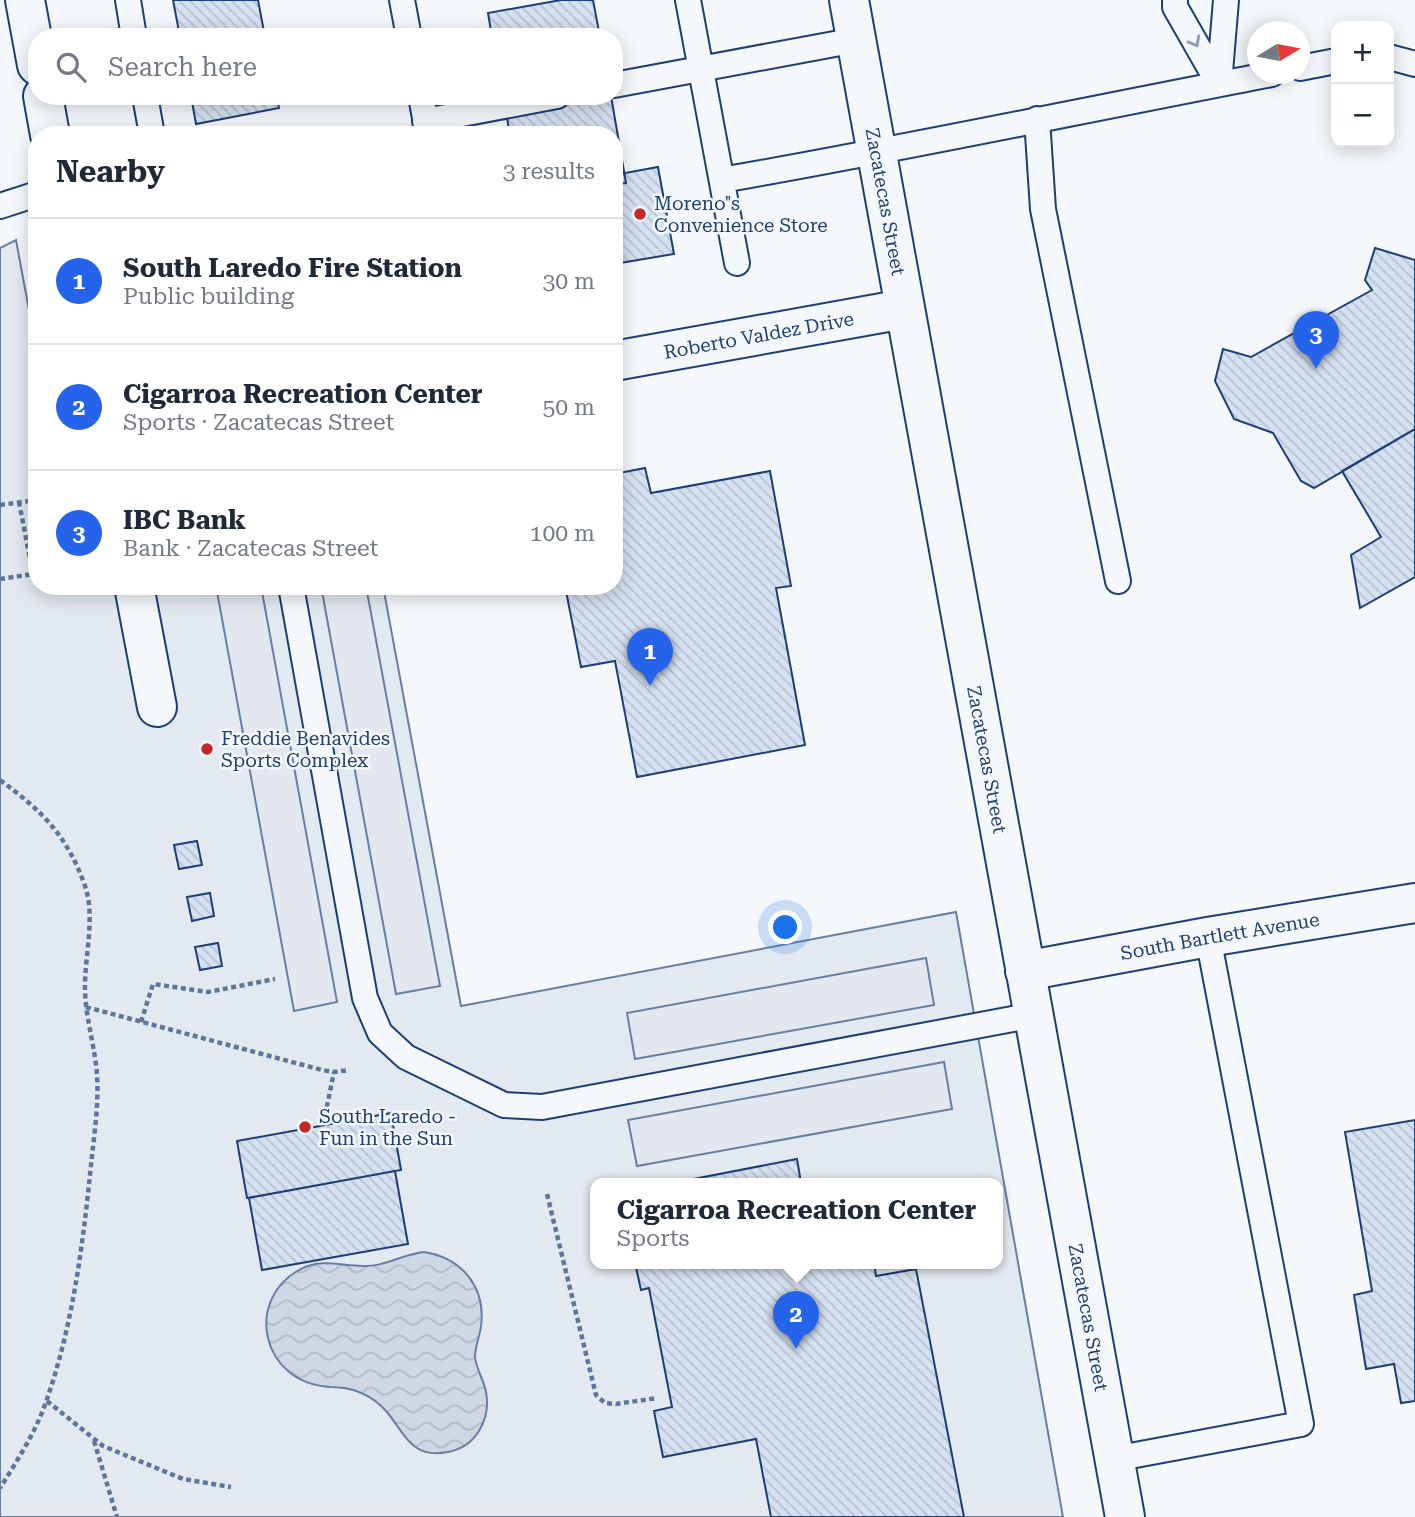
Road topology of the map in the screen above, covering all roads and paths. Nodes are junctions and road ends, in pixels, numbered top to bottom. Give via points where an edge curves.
1 (25, 0) edge
2 (128, 0) edge
3 (402, 0) edge
4 (688, 0) edge
5 (849, 0) edge
6 (1175, 0) edge
7 (1226, 0) edge
8 (30, 28) edge
9 (133, 28) edge
10 (407, 28) edge
11 (856, 40) junction
12 (1394, 58) edge
13 (1331, 62) edge
14 (1415, 64) edge
15 (1310, 66) edge
16 (700, 69) junction
17 (1247, 79) edge
18 (623, 83) edge
19 (1219, 84) junction
20 (45, 105) edge
21 (147, 105) edge
22 (423, 105) edge
23 (520, 105) edge
24 (1037, 119) junction
25 (48, 126) edge
26 (150, 126) edge
27 (427, 126) edge
28 (435, 126) edge
29 (876, 153) junction
30 (722, 180) junction
31 (28, 197) edge
32 (0, 206) edge
33 (737, 263) dead end
34 (904, 309) junction
35 (623, 359) edge
36 (28, 501) edge
37 (19, 502) junction
38 (0, 505) edge
39 (28, 548) edge
40 (28, 575) edge
41 (0, 579) edge
42 (1118, 581) dead end
43 (136, 595) edge
44 (293, 595) edge
45 (157, 707) dead end
46 (0, 780) edge
47 (1415, 903) edge
48 (1208, 937) junction
49 (1025, 971) junction
50 (275, 979) dead end
51 (86, 1007) junction
52 (1034, 1015) junction
53 (141, 1022) junction
54 (349, 1070) dead end
55 (334, 1072) junction
56 (327, 1124) dead end
57 (547, 1194) dead end
58 (657, 1398) dead end
59 (47, 1401) junction
60 (94, 1439) junction
61 (1114, 1459) junction
62 (231, 1487) dead end
63 (0, 1488) edge
64 (117, 1517) edge
65 (1125, 1517) edge

1 - 8 street
2 - 9 lane
3 - 10 lane
4 - 16 lane
5 - 11 street, Zacatecas Street
6 -> 19 lane
7 - 19 lane
11 - 16 lane
11 - 29 street, Zacatecas Street
12 - 14 lane
13 - 15 lane
16 - 18 lane
16 - 30 lane
17 - 19 lane
19 - 24 lane
20 - 25 street
21 - 26 lane
22 - 27 lane
23 - 28 lane
24 - 29 lane
24 - 42 lane via 1042,209
29 - 30 lane
29 - 34 street, Zacatecas Street
30 - 33 lane
31 - 32 lane
34 - 35 street, Roberto Valdez Drive
34 - 49 street, Zacatecas Street
36 - 37 path
37 - 38 path
37 - 39 path
40 - 41 path
43 - 45 street
44 - 52 lane via 365,998 380,1033 406,1057 504,1105 542,1107
46 - 51 path via 53,824 85,887 89,903
47 - 48 street, South Bartlett Avenue
48 - 49 street, South Bartlett Avenue
48 - 61 lane via 1301,1424
49 - 52 street, Zacatecas Street
50 - 53 path via 208,992 153,984
51 - 53 path
51 - 59 path via 97,1076 93,1152 83,1243
52 - 61 street, Zacatecas Street
53 - 55 path
54 - 55 path
55 - 56 path
57 - 58 path via 596,1395 605,1403 616,1404
59 - 60 path
59 - 63 path
60 - 62 path via 183,1479
60 - 64 path
61 - 65 street, Zacatecas Street

